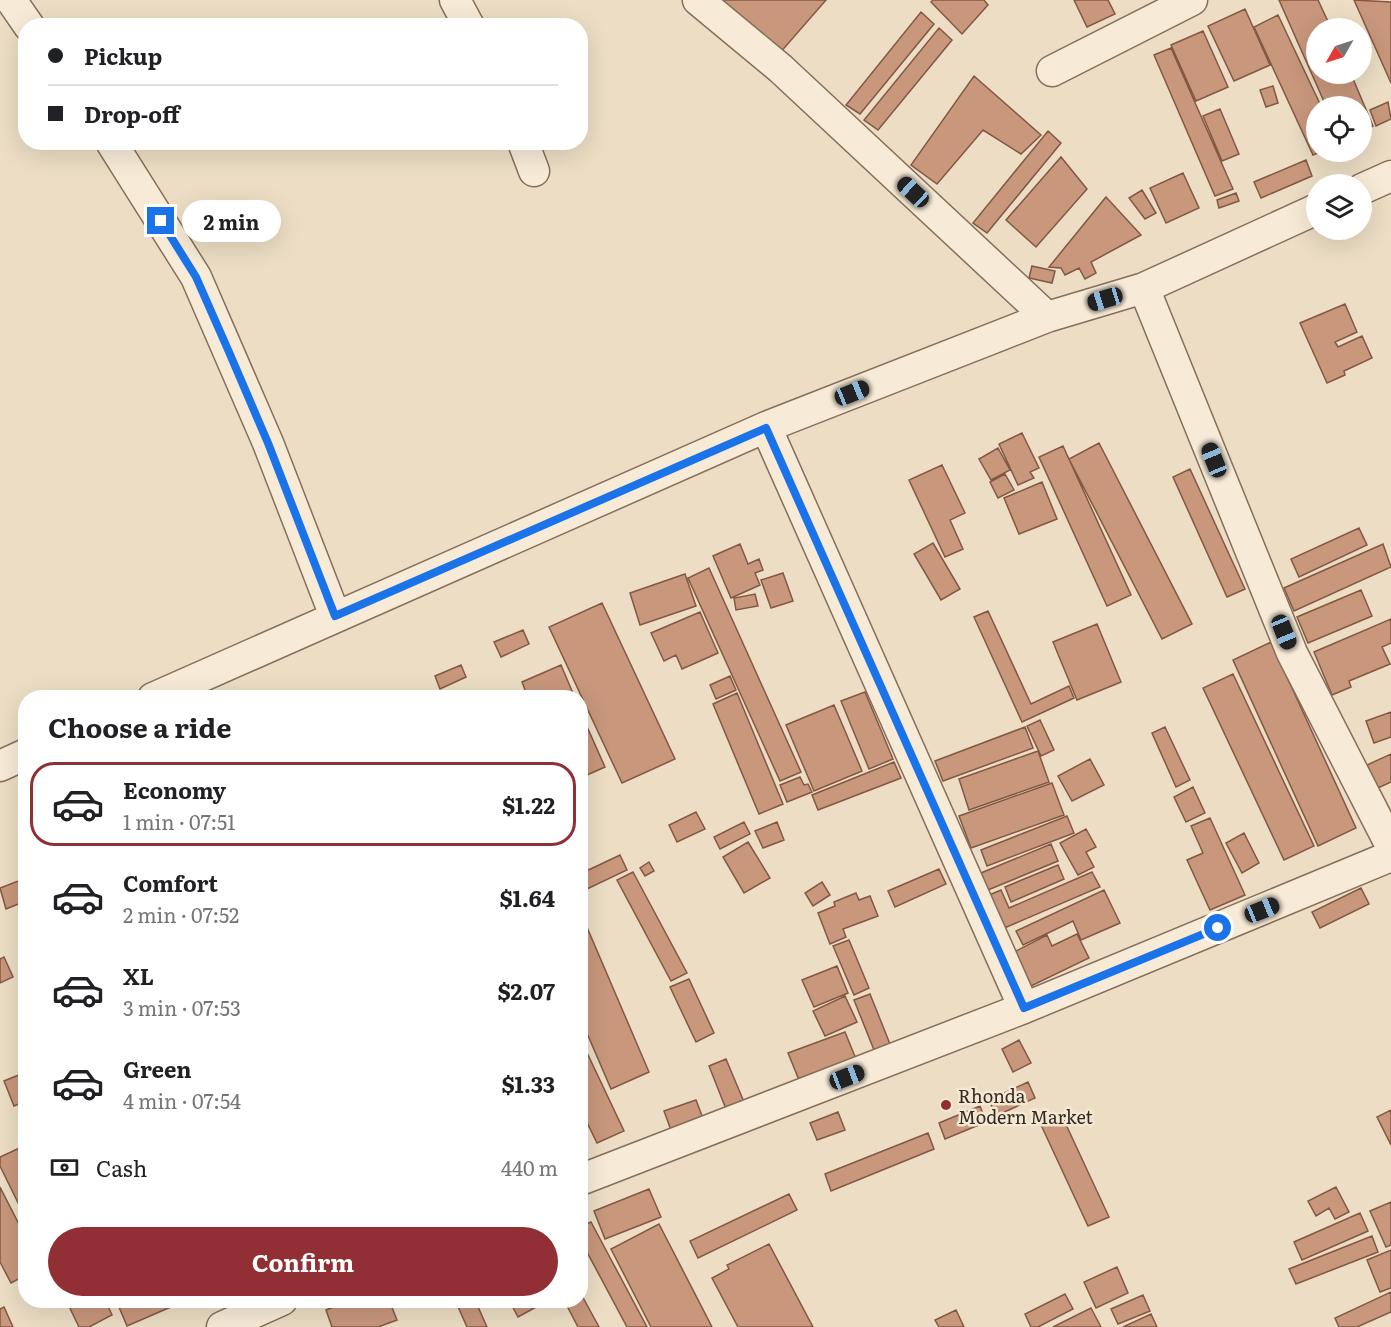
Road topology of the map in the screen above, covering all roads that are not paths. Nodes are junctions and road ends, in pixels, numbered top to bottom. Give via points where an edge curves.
1 (11, 0) edge
2 (455, 0) edge
3 (698, 0) edge
4 (1192, 0) edge
5 (23, 18) edge
6 (465, 18) edge
7 (1052, 71) dead end
8 (116, 150) edge
9 (526, 150) edge
10 (534, 171) dead end
11 (1391, 176) edge
12 (1372, 185) edge
13 (1306, 214) edge
14 (1144, 288) junction
15 (1047, 317) junction
16 (766, 428) junction
17 (335, 616) junction
18 (171, 690) edge
19 (18, 758) edge
20 (0, 766) edge
21 (1391, 846) edge
22 (1391, 856) edge
23 (1024, 1008) junction
24 (588, 1176) edge
25 (264, 1308) edge
26 (222, 1327) edge

1 - 5 street
2 - 6 street
3 - 15 street via 780,68
4 - 7 street
8 - 17 street via 196,277 268,443
9 - 10 street
11 - 12 street
13 - 14 street
14 - 15 street
14 - 21 street via 1292,653
15 - 16 street
16 - 17 street
16 - 23 street
17 - 18 street
19 - 20 street
22 - 23 street
23 - 24 street
25 - 26 street

